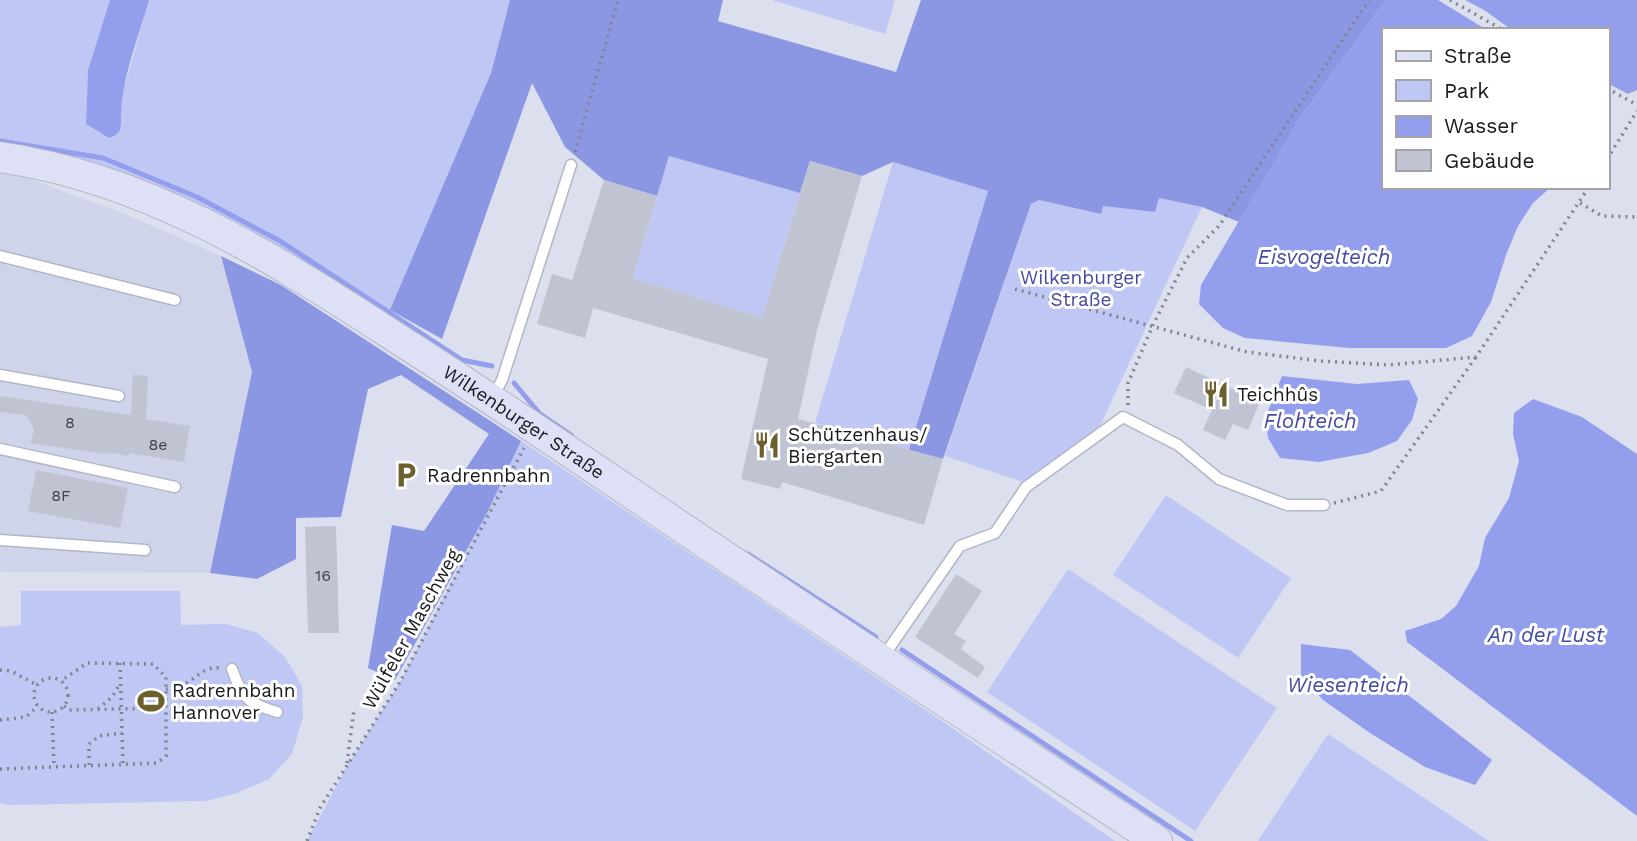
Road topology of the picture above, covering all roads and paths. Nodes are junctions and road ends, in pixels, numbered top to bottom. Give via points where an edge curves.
1 (618, 0) edge
2 (1369, 0) edge
3 (1450, 0) edge
4 (1499, 28) edge
5 (1609, 89) edge
6 (1637, 105) edge
7 (1637, 111) edge
8 (1609, 156) edge
9 (0, 157) edge
10 (571, 164) joint
11 (1588, 189) edge
12 (1579, 203) junction
13 (1637, 217) edge
14 (0, 256) edge
15 (1015, 289) dead end
16 (175, 300) dead end
17 (1153, 325) junction
18 (1476, 357) junction
19 (0, 375) edge
20 (119, 396) dead end
21 (492, 400) junction
22 (1123, 417) junction
23 (535, 428) junction
24 (0, 449) edge
25 (175, 487) dead end
26 (1324, 505) joint
27 (0, 540) edge
28 (145, 550) dead end
29 (882, 659) junction
30 (120, 663) junction
31 (232, 669) joint
32 (0, 670) edge
33 (61, 681) junction
34 (121, 682) junction
35 (37, 685) junction
36 (166, 689) junction
37 (38, 706) junction
38 (64, 706) junction
39 (166, 708) junction
40 (121, 709) junction
41 (97, 710) junction
42 (354, 710) dead end
43 (52, 712) junction
44 (277, 712) dead end
45 (0, 720) edge
46 (122, 733) junction
47 (123, 765) junction
48 (89, 766) junction
49 (347, 766) junction
50 (54, 767) junction
51 (0, 769) edge
52 (307, 841) edge
53 (1157, 841) edge

1 - 10 path
2 - 17 path via 1219,226 1187,258
3 - 4 path
5 - 6 path
7 - 8 path
9 - 21 main road, Wilkenburger Straße via 88,176 218,230 336,297
10 - 21 lane
11 - 12 path
12 - 13 path via 1602,216
12 - 18 path
14 - 16 lane
15 - 17 path
17 - 18 path via 1247,352 1321,361 1388,365
17 - 22 path via 1129,383
18 - 26 path via 1381,491
19 - 20 lane
21 - 23 main road, Wilkenburger Straße
22 - 26 lane via 1178,445 1219,479 1287,505
22 - 29 lane via 1026,487 995,533 960,546
23 - 29 main road, Wilkenburger Straße
23 - 49 path, Wülfeler Maschweg via 400,682
24 - 25 lane
27 - 28 lane
29 - 53 main road, Wilkenburger Straße
30 - 33 path via 87,663
30 - 34 path
30 - 36 path via 153,664 166,677
31 - 36 path via 212,667 182,686
31 - 44 lane via 239,690 251,704
32 - 35 path
33 - 35 path via 50,678
33 - 38 path via 68,691
34 - 40 path
34 - 41 path
35 - 37 path via 34,696
36 - 39 path
37 - 43 path
37 - 45 path via 26,717
38 - 41 path
38 - 43 path
39 - 40 path
39 - 47 path via 166,756 157,763
40 - 41 path
40 - 46 path
42 - 49 path
43 - 50 path
46 - 47 path
46 - 48 path via 99,736 89,744
47 - 48 path
48 - 50 path
49 - 52 path, Wülfeler Maschweg via 320,808
50 - 51 path

